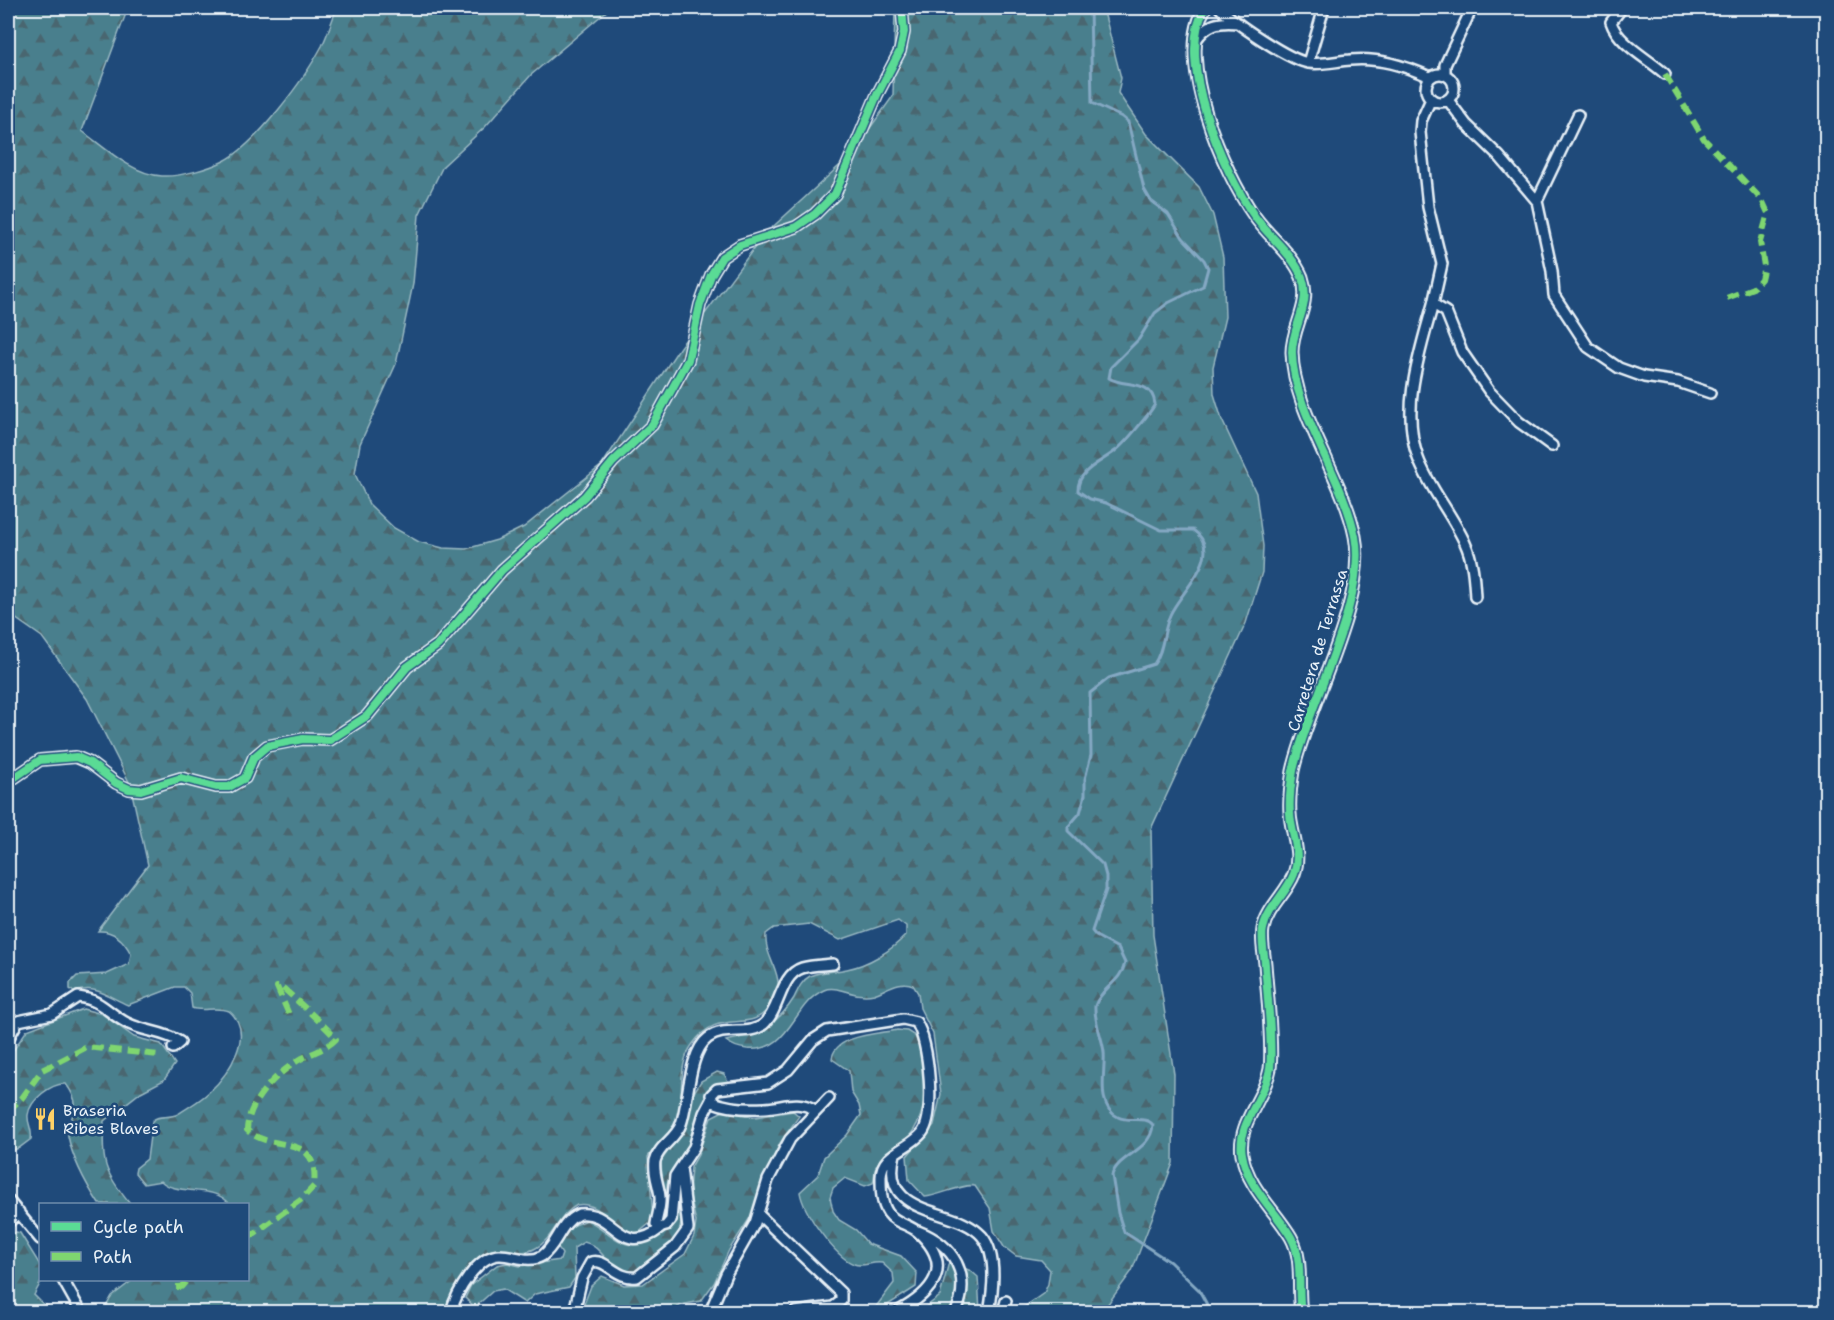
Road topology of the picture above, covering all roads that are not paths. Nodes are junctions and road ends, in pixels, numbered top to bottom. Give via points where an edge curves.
1 (902, 8) edge
2 (1205, 8) edge
3 (1220, 8) edge
4 (1324, 8) edge
5 (1472, 8) edge
6 (1622, 8) edge
7 (1240, 24) junction
8 (1195, 42) junction
9 (1308, 63) junction
10 (1445, 74) junction
11 (1665, 74) dead end
12 (1430, 77) junction
13 (1431, 99) junction
14 (1448, 100) junction
15 (1578, 115) dead end
16 (1537, 201) junction
17 (1433, 304) junction
18 (1710, 393) dead end
19 (1552, 446) dead end
20 (1475, 597) dead end
21 (8, 782) edge
22 (833, 964) dead end
23 (8, 1039) edge
24 (173, 1048) dead end
25 (829, 1098) dead end
26 (711, 1100) junction
27 (815, 1110) junction
28 (895, 1154) junction
29 (681, 1165) junction
30 (8, 1200) edge
31 (19, 1212) junction
32 (758, 1214) junction
33 (8, 1223) edge
34 (661, 1228) junction
35 (913, 1229) junction
36 (39, 1238) edge
37 (64, 1281) edge
38 (1006, 1301) dead end
39 (81, 1312) edge
40 (451, 1312) edge
41 (574, 1312) edge
42 (710, 1312) edge
43 (795, 1312) edge
44 (897, 1312) edge
45 (956, 1312) edge
46 (989, 1312) edge
47 (1003, 1312) edge
48 (1301, 1312) edge

1 - 21 street via 904,32 900,51 835,194 816,214 796,226 740,245 722,257 700,305 688,360 649,429 613,462 585,496 502,570 438,645 407,667 367,716 330,740 303,739 267,746 255,757 245,778 229,787 181,778 141,790 129,789 76,757 40,760
2 - 8 street, Carretera de Terrassa
3 - 7 street
4 - 9 street
5 - 10 street via 1445,65
6 - 11 street via 1611,22 1613,27
7 - 8 street via 1212,24
7 - 9 street via 1285,55
8 - 48 street, Carretera de Terrassa via 1204,106 1228,175 1256,219 1293,260 1303,280 1305,308 1292,348 1296,383 1332,468 1358,551 1357,573 1341,628 1293,770 1289,812 1298,860 1293,878 1263,928 1270,1067 1264,1091 1242,1137 1242,1152 1252,1185 1292,1238 1298,1253
9 - 12 street via 1374,60
10 - 12 street
10 - 14 street via 1452,79 1454,88
12 - 13 street via 1426,86
13 - 14 street
13 - 17 street via 1420,132 1428,207 1442,264
14 - 16 street
15 - 16 street
16 - 18 street via 1554,296 1588,346 1618,368
17 - 19 street via 1446,312 1462,352 1489,392 1519,422
17 - 20 street via 1414,384 1412,430 1418,458 1466,545
22 - 34 street via 795,972 762,1025 751,1030 722,1031 701,1045 681,1126 656,1158 660,1199 656,1224
23 - 24 street via 18,1021 52,1014 78,997 102,1003 128,1024 170,1035 180,1042
25 - 27 street
26 - 27 street via 719,1105 753,1109 798,1103
26 - 28 street via 711,1093 717,1089 756,1086 774,1079 788,1070 823,1033 911,1019 921,1029 926,1050 928,1117 922,1133
26 - 29 street via 694,1147
27 - 32 street via 790,1139 766,1185
28 - 35 street via 882,1169 884,1205 894,1219
28 - 46 street via 894,1175 905,1198 918,1208 964,1224 984,1239 992,1271
29 - 34 street via 675,1176 671,1220
29 - 41 street via 689,1220 684,1237 637,1277 624,1277 601,1262 591,1262 582,1278
30 - 31 street
31 - 33 street
31 - 36 street
32 - 42 street
32 - 43 street via 842,1296 833,1307
34 - 40 street via 645,1238 633,1239 593,1215 579,1214 564,1225 541,1256 532,1259 495,1255 485,1260 461,1289
35 - 44 street via 934,1256 936,1278 928,1293
35 - 45 street via 945,1246 956,1259 962,1284
37 - 39 street
38 - 47 street

